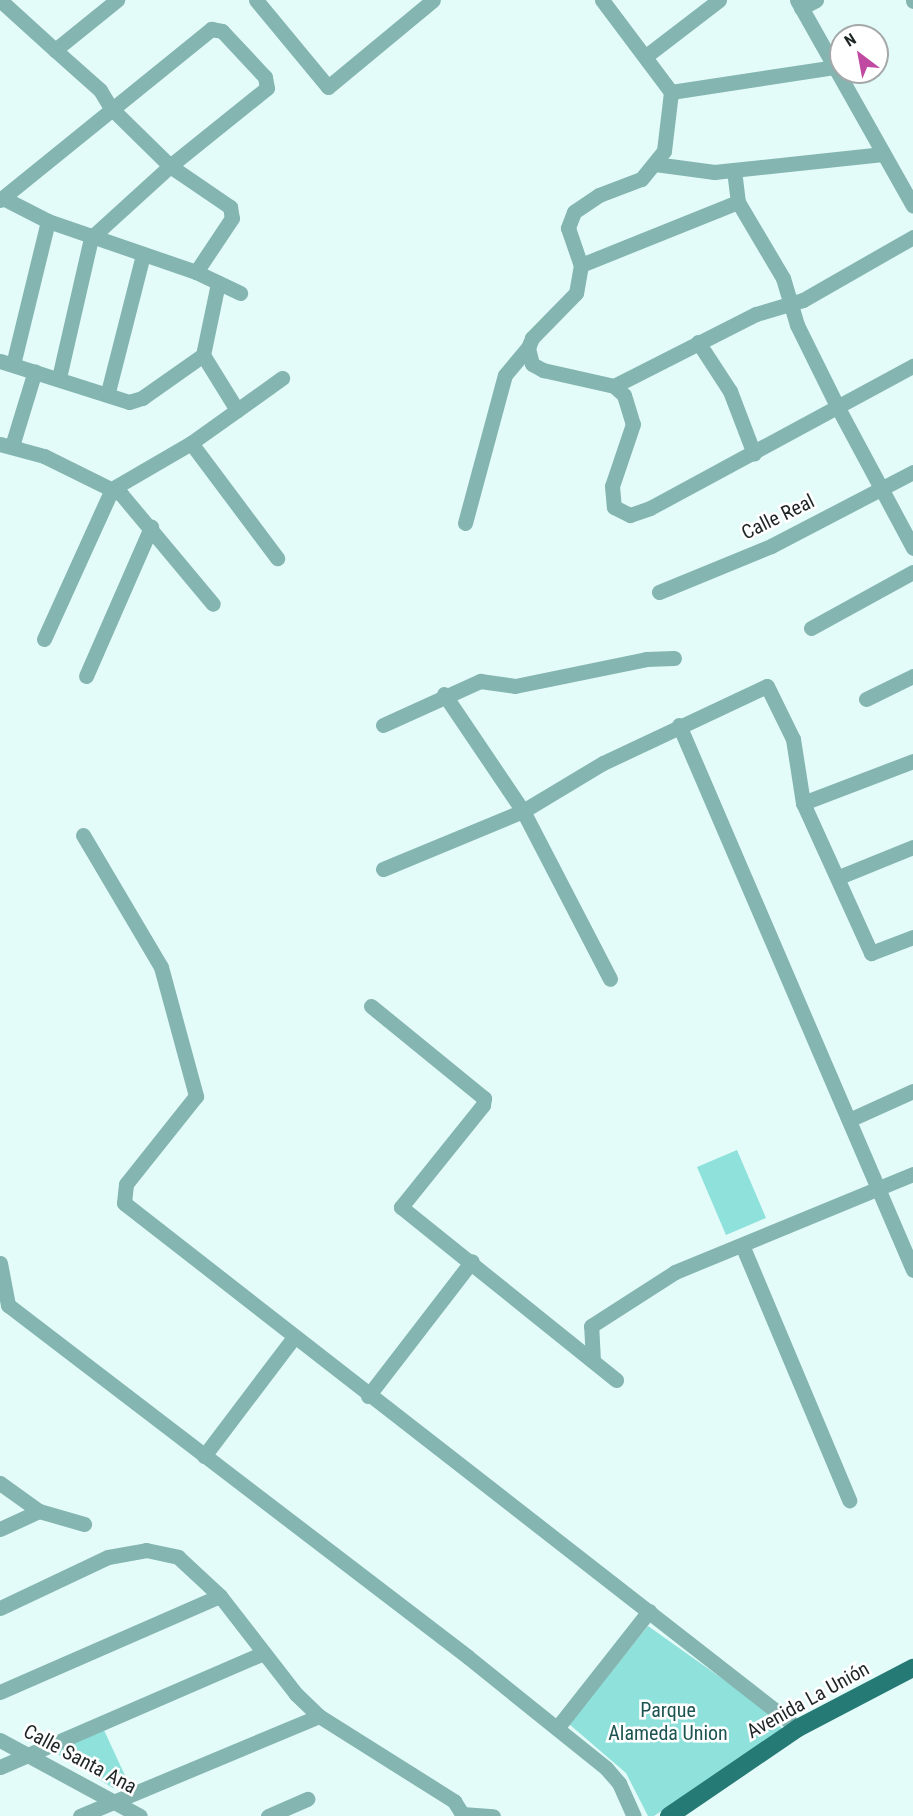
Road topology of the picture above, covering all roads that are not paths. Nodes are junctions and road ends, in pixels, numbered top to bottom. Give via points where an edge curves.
1 (0, 0) edge
2 (117, 0) edge
3 (256, 0) edge
4 (433, 0) edge
5 (602, 0) edge
6 (719, 0) edge
7 (816, 0) edge
8 (799, 4) edge
9 (54, 50) junction
10 (646, 56) junction
11 (829, 58) edge
12 (829, 68) edge
13 (844, 84) edge
14 (671, 92) junction
15 (111, 108) junction
16 (884, 154) junction
17 (655, 164) junction
18 (170, 166) junction
19 (734, 170) junction
20 (2, 199) edge
21 (738, 202) junction
22 (913, 206) edge
23 (48, 221) junction
24 (913, 237) edge
25 (91, 238) junction
26 (143, 255) junction
27 (581, 265) junction
28 (196, 272) junction
29 (218, 283) junction
30 (240, 293) dead end
31 (792, 304) junction
32 (698, 342) junction
33 (528, 348) junction
34 (203, 355) junction
35 (7, 363) edge
36 (913, 366) edge
37 (35, 371) junction
38 (59, 378) junction
39 (282, 378) dead end
40 (614, 386) junction
41 (108, 392) junction
42 (837, 406) junction
43 (237, 410) junction
44 (191, 443) junction
45 (6, 445) edge
46 (754, 454) junction
47 (913, 472) edge
48 (881, 488) junction
49 (112, 489) junction
50 (465, 523) dead end
51 (151, 527) junction
52 (913, 548) edge
53 (277, 558) dead end
54 (913, 572) edge
55 (658, 592) dead end
56 (213, 604) dead end
57 (811, 628) dead end
58 (44, 639) dead end
59 (674, 658) dead end
60 (86, 676) dead end
61 (913, 676) edge
62 (444, 694) junction
63 (866, 699) dead end
64 (383, 725) dead end
65 (679, 725) junction
66 (913, 761) edge
67 (803, 803) junction
68 (523, 811) junction
69 (83, 835) dead end
70 (913, 847) edge
71 (383, 868) dead end
72 (839, 877) junction
73 (913, 937) edge
74 (610, 979) dead end
75 (371, 1006) dead end
76 (913, 1091) edge
77 (849, 1120) junction
78 (913, 1174) edge
79 (879, 1188) junction
80 (742, 1245) junction
81 (472, 1261) junction
82 (0, 1263) edge
83 (913, 1270) edge
84 (294, 1337) junction
85 (593, 1361) junction
86 (616, 1380) dead end
87 (368, 1395) junction
88 (204, 1456) junction
89 (0, 1483) edge
90 (849, 1500) dead end
91 (39, 1511) junction
92 (84, 1524) dead end
93 (0, 1528) edge
94 (220, 1596) junction
95 (0, 1608) edge
96 (649, 1611) junction
97 (263, 1653) junction
98 (913, 1668) edge
99 (0, 1692) edge
100 (319, 1716) junction
101 (557, 1728) junction
102 (798, 1728) junction
103 (0, 1740) edge
104 (29, 1754) junction
105 (0, 1767) edge
106 (307, 1799) dead end
107 (114, 1801) junction
108 (462, 1815) edge
109 (80, 1816) edge
110 (140, 1816) edge
111 (268, 1816) edge
112 (493, 1816) edge
113 (634, 1816) edge
114 (669, 1816) edge

1 - 9 street
2 - 9 street
3 - 4 street via 328,87
5 - 10 street
6 - 10 street
7 - 8 street
8 - 11 street
9 - 15 street via 100,90
10 - 14 street
12 - 14 street
13 - 16 street
14 - 17 street via 664,151
15 - 18 street
15 - 18 street via 211,29 222,31 265,77 267,88
15 - 20 street
16 - 19 street
16 - 22 street
17 - 19 street via 714,172
17 - 27 street via 641,179 599,195 574,212 568,228
18 - 25 street
18 - 28 street via 232,212 232,218
19 - 21 street
20 - 23 street
21 - 27 street
21 - 31 street via 783,278
23 - 25 street
23 - 35 street
24 - 31 street
25 - 26 street
25 - 38 street
26 - 28 street
26 - 41 street
27 - 33 street via 573,298 532,338
28 - 29 street
29 - 30 street
29 - 34 street
31 - 32 street via 756,314
31 - 42 street via 797,325
32 - 40 street
32 - 46 street via 730,391
33 - 40 street via 532,364 543,370
33 - 50 street via 505,375
34 - 41 street via 142,398 129,402
34 - 43 street
35 - 37 street
36 - 42 street
37 - 38 street
37 - 45 street
38 - 41 street
39 - 43 street
40 - 46 street via 628,402 633,423 610,497 614,507 623,513 650,508
42 - 46 street
42 - 48 street
43 - 44 street
44 - 49 street
44 - 53 street
45 - 49 street via 54,460 103,488
47 - 48 street, Calle Real
48 - 52 street
48 - 55 street, Calle Real via 771,546
49 - 51 street via 130,501
49 - 58 street
51 - 56 street
51 - 60 street
54 - 57 street
59 - 62 street via 646,658 516,686 480,681
61 - 63 street
62 - 64 street
62 - 68 street
65 - 67 street via 767,686 793,739
65 - 68 street via 586,772
65 - 77 street
66 - 67 street
67 - 72 street
68 - 71 street
68 - 74 street
69 - 84 street via 156,955 195,1096 126,1184 124,1203
70 - 72 street
72 - 73 street via 872,953
75 - 81 street via 484,1098 483,1105 401,1207
76 - 77 street
77 - 79 street
78 - 79 street
79 - 80 street
79 - 83 street
80 - 85 street via 675,1272 593,1323
80 - 90 street
81 - 85 street
81 - 87 street
82 - 88 street via 8,1305
84 - 87 street
84 - 88 street
85 - 86 street
87 - 96 street
88 - 101 street
89 - 91 street
91 - 92 street
91 - 93 street
94 - 95 street via 178,1557 146,1550 108,1557
94 - 97 street
94 - 99 street
96 - 101 street
96 - 102 street
97 - 100 street
97 - 104 street
98 - 102 main road, Avenida La Unión
100 - 107 street
100 - 108 street via 453,1801
101 - 113 street via 613,1776
102 - 114 main road, Avenida La Unión
103 - 104 street, Calle Santa Ana
104 - 105 street
104 - 107 street, Calle Santa Ana
106 - 111 street
107 - 109 street
107 - 110 street, Calle Santa Ana
108 - 112 street

